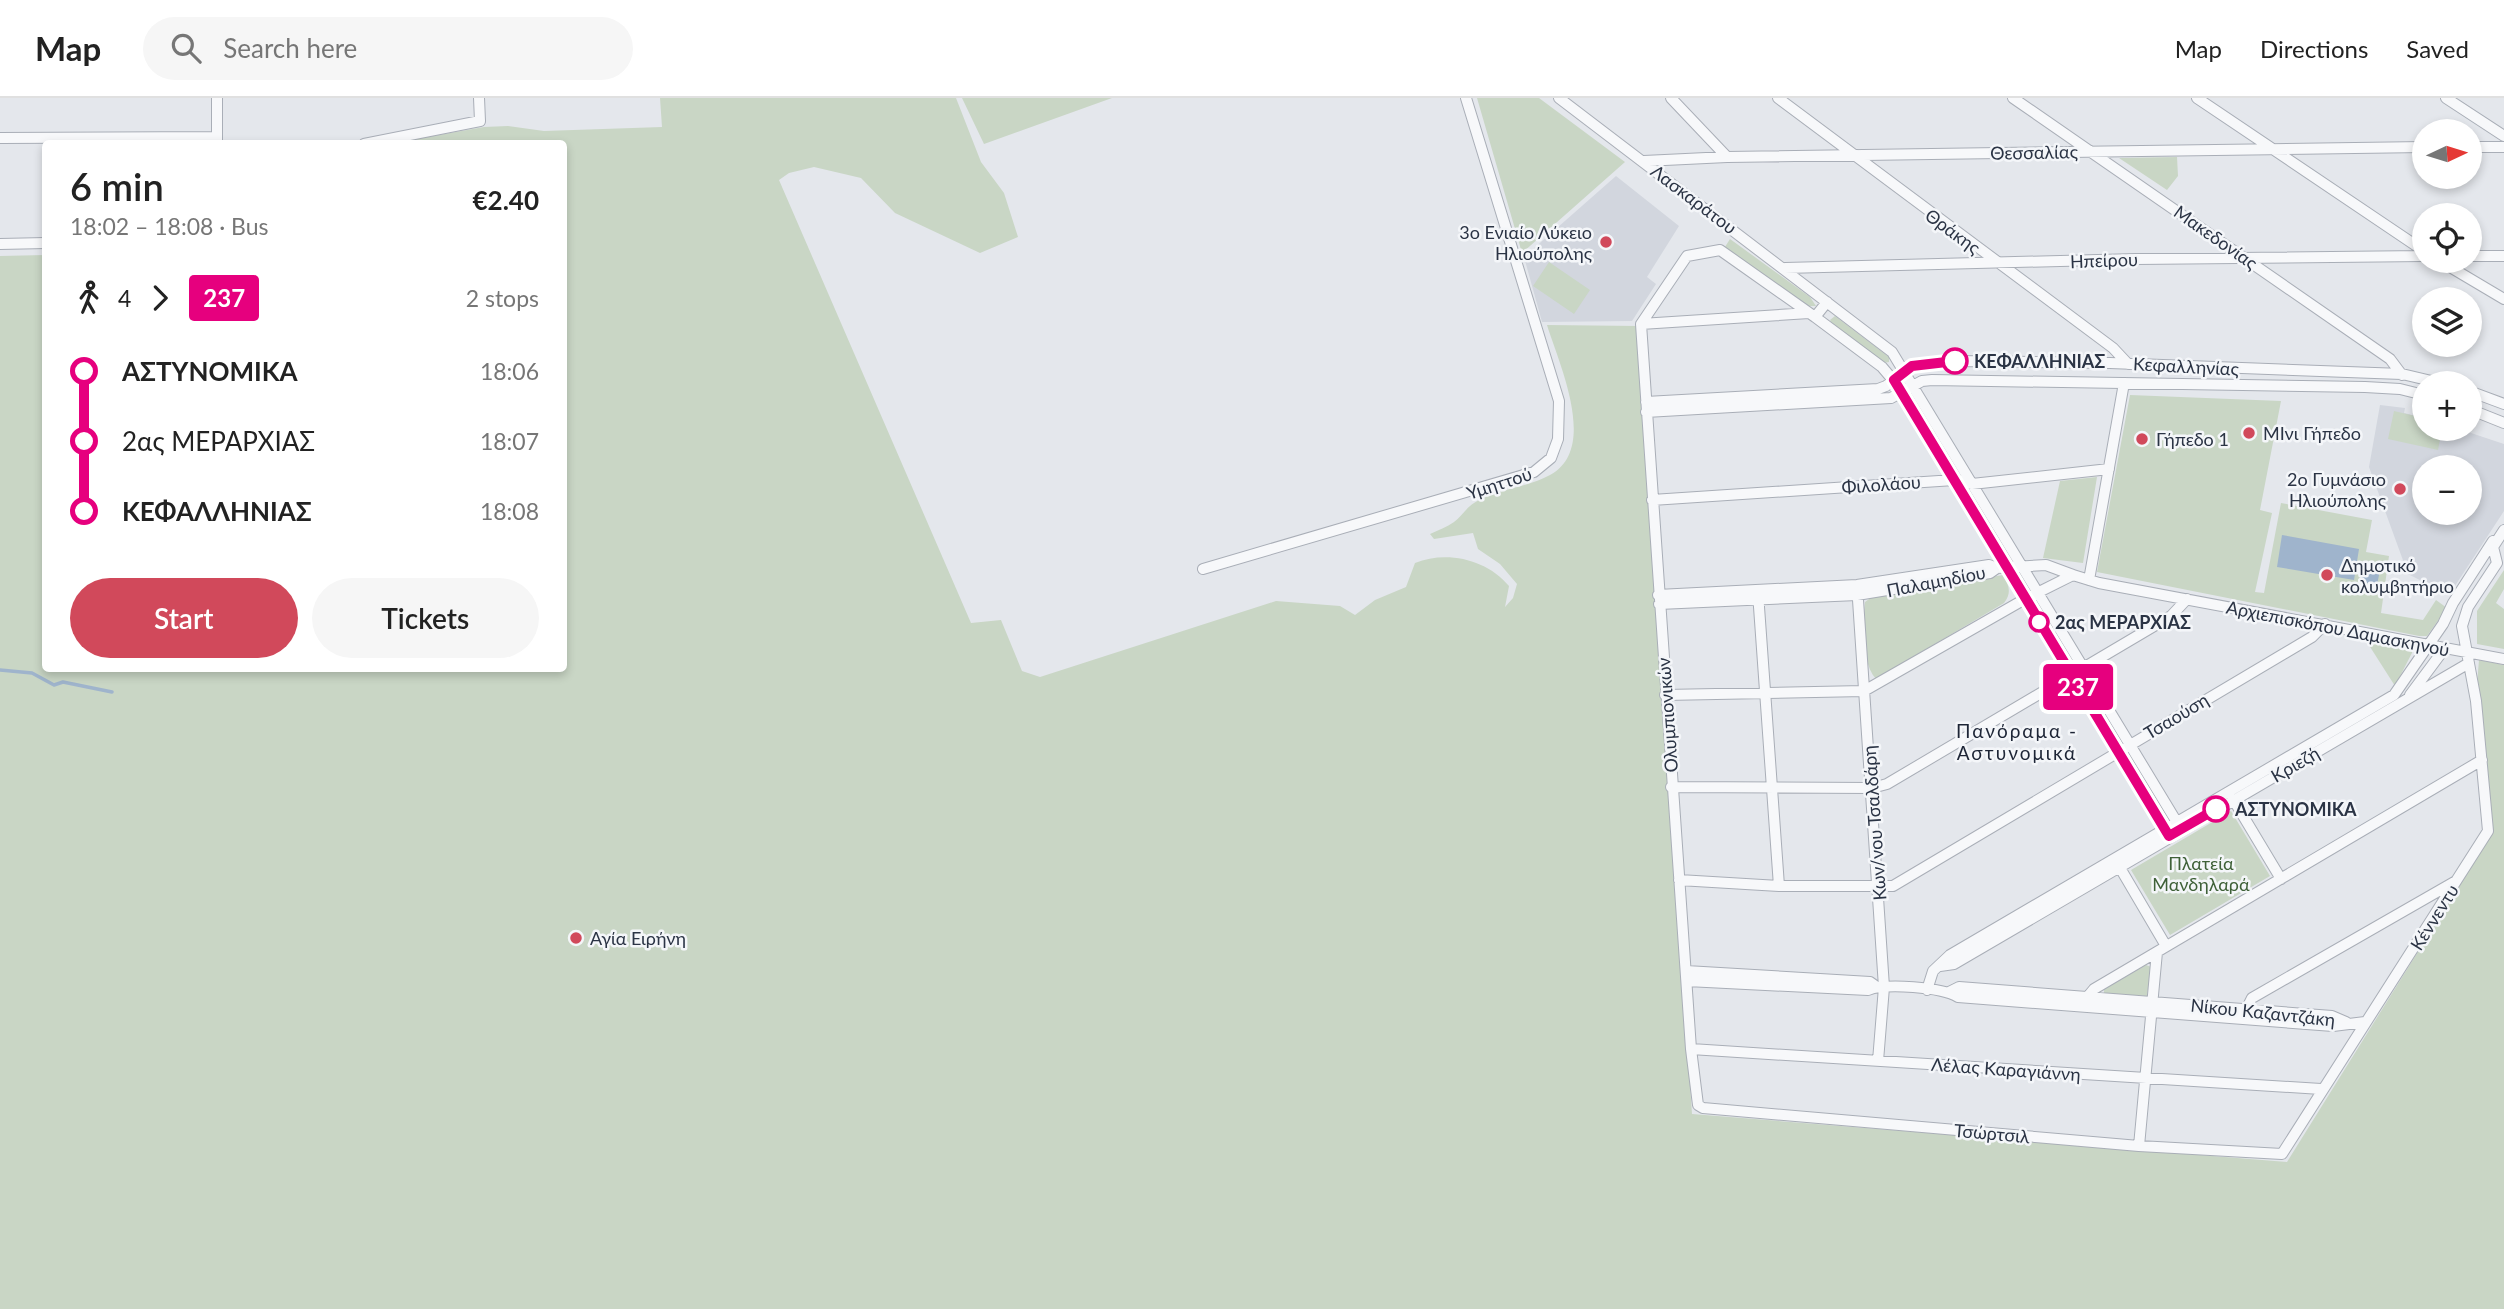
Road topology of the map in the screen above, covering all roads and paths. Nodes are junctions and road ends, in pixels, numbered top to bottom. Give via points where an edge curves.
1 (217, 98) edge
2 (479, 98) edge
3 (1466, 98) edge
4 (1559, 98) edge
5 (1671, 98) edge
6 (1778, 98) edge
7 (2013, 98) edge
8 (2197, 98) edge
9 (2446, 98) edge
10 (2504, 136) edge
11 (0, 138) edge
12 (109, 140) edge
13 (217, 140) edge
14 (384, 140) edge
15 (2412, 147) edge
16 (2482, 147) edge
17 (2504, 147) edge
18 (2275, 149) junction
19 (2090, 150) junction
20 (1854, 156) junction
21 (1727, 157) junction
22 (1644, 161) junction
23 (42, 243) edge
24 (0, 244) edge
25 (2412, 246) edge
26 (2412, 254) edge
27 (2482, 256) edge
28 (2504, 256) edge
29 (2246, 257) junction
30 (1996, 263) junction
31 (1785, 268) junction
32 (2460, 273) edge
33 (2504, 299) edge
34 (1827, 302) junction
35 (1812, 315) junction
36 (1641, 322) junction
37 (2128, 364) junction
38 (1906, 371) junction
39 (2402, 374) junction
40 (2412, 376) edge
41 (1894, 380) junction
42 (2124, 383) junction
43 (1914, 385) junction
44 (2400, 388) junction
45 (2412, 392) edge
46 (1902, 394) junction
47 (2482, 396) edge
48 (2504, 404) edge
49 (1646, 407) junction
50 (2482, 414) edge
51 (2504, 423) edge
52 (2109, 469) junction
53 (1954, 480) junction
54 (1972, 484) junction
55 (1652, 500) junction
56 (2504, 524) edge
57 (2504, 530) edge
58 (2019, 565) junction
59 (2002, 567) junction
60 (1203, 569) dead end
61 (2073, 575) junction
62 (2089, 580) junction
63 (1857, 590) junction
64 (2037, 592) junction
65 (1758, 594) junction
66 (1658, 599) junction
67 (2025, 599) junction
68 (2187, 599) junction
69 (2325, 624) junction
70 (2443, 624) junction
71 (2427, 645) junction
72 (2445, 648) junction
73 (2465, 652) junction
74 (2504, 659) edge
75 (2469, 663) junction
76 (2082, 667) junction
77 (2070, 674) junction
78 (1864, 691) junction
79 (1765, 694) junction
80 (1665, 695) junction
81 (2407, 699) junction
82 (2129, 745) junction
83 (2117, 752) junction
84 (2482, 760) junction
85 (1671, 787) junction
86 (1773, 788) junction
87 (1872, 788) junction
88 (2233, 799) junction
89 (2179, 825) junction
90 (2167, 832) junction
91 (2117, 862) junction
92 (2281, 879) junction
93 (1679, 880) junction
94 (2458, 880) junction
95 (1779, 886) junction
96 (1880, 888) junction
97 (2166, 946) junction
98 (2157, 952) junction
99 (1686, 976) junction
100 (1880, 987) junction
101 (1927, 990) junction
102 (1949, 992) junction
103 (2089, 995) junction
104 (2153, 1000) junction
105 (2087, 1007) junction
106 (2246, 1008) junction
107 (2151, 1012) junction
108 (2244, 1020) junction
109 (2346, 1022) junction
110 (2365, 1022) junction
111 (1691, 1049) junction
112 (1878, 1060) junction
113 (2146, 1078) junction
114 (2321, 1089) junction
115 (1703, 1108) joint
116 (2139, 1146) junction
117 (2282, 1154) joint

1 - 13 street
2 - 14 street via 480,121
3 - 60 street, Υμηττού via 1559,401 1558,439 1551,458 1534,472 1474,492
4 - 22 street, Λασκαράτου
5 - 21 street
6 - 20 street, Θράκης
7 - 19 street, Μακεδονίας
8 - 18 street
9 - 10 street
11 - 12 street
15 - 18 street, Θεσσαλίας
16 - 17 street
18 - 19 street, Θεσσαλίας
18 - 25 street
19 - 20 street, Θεσσαλίας
19 - 29 street, Μακεδονίας
20 - 21 street, Θεσσαλίας
20 - 30 street, Θράκης
21 - 22 street, Θεσσαλίας
22 - 31 street, Λασκαράτου
23 - 24 street
26 - 29 street, Ηπείρου
27 - 28 street
29 - 30 street, Ηπείρου
29 - 39 street, Μακεδονίας via 2390,359
30 - 31 street, Ηπείρου
30 - 37 street, Θράκης via 2113,348
31 - 34 street, Λασκαράτου
32 - 33 street
34 - 35 street
34 - 38 street, Λασκαράτου via 1892,352
35 - 36 street
35 - 36 street, Λασκαράτου via 1720,250 1687,256
35 - 41 street, Λασκαράτου
36 - 49 street, Ολυμπιονικών
37 - 38 street, Κεφαλληνίας via 1955,361 1922,363
37 - 39 street, Κεφαλληνίας
38 - 41 street, Κεφαλληνίας
38 - 43 street, Λασκαράτου
39 - 40 street, Κεφαλληνίας
39 - 44 street
41 - 46 street, Λασκαράτου
41 - 49 street via 1878,388
42 - 43 street, Κεφαλληνίας via 1932,380
42 - 44 street, Κεφαλληνίας
42 - 52 street
43 - 46 street, Κεφαλληνίας
43 - 54 street, Λασκαράτου
44 - 45 street, Κεφαλληνίας
46 - 49 street via 1878,399
46 - 53 street, Λασκαράτου
47 - 48 street
49 - 55 street, Ολυμπιονικών
50 - 51 street
52 - 54 street, Φιλολάου
52 - 62 street
53 - 54 street, Φιλολάου
53 - 55 street, Φιλολάου
53 - 59 street, Λασκαράτου
54 - 58 street, Λασκαράτου
55 - 66 street, Ολυμπιονικών
56 - 70 street, Κριεζή
57 - 73 street, Κέννεντυ via 2493,547 2497,563 2466,612 2462,626
58 - 59 street, Παλαμηδίου
58 - 61 street, Αρχιεπισκόπου Δαμασκηνού via 2046,565
58 - 64 street, Λασκαράτου
59 - 63 street, Παλαμηδίου via 1989,565
59 - 67 street, Λασκαράτου
61 - 62 street, Αρχιεπισκόπου Δαμασκηνού
61 - 64 street
62 - 68 street, Αρχιεπισκόπου Δαμασκηνού
63 - 65 street, Παλαμηδίου
63 - 78 street, Κων/νου Τσαλδάρη
64 - 67 street
64 - 76 street, Λασκαράτου
65 - 66 street, Παλαμηδίου
65 - 79 street
66 - 80 street, Ολυμπιονικών
67 - 77 street, Λασκαράτου
67 - 78 street
68 - 69 street, Αρχιεπισκόπου Δαμασκηνού
68 - 76 street via 2171,616
69 - 71 street, Αρχιεπισκόπου Δαμασκηνού
69 - 82 street, Τσαούση via 2312,637
70 - 71 street, Κριεζή
70 - 72 street
71 - 72 street, Αρχιεπισκόπου Δαμασκηνού
71 - 89 street, Κριεζή via 2393,695
72 - 73 street, Αρχιεπισκόπου Δαμασκηνού
72 - 81 street
73 - 74 street, Αρχιεπισκόπου Δαμασκηνού
73 - 75 street, Κέννεντυ
75 - 81 street, Κριεζή
75 - 84 street, Κέννεντυ
76 - 77 street
76 - 82 street, Λασκαράτου
77 - 83 street, Λασκαράτου
77 - 87 street via 1887,784
78 - 79 street
78 - 87 street, Κων/νου Τσαλδάρη
79 - 80 street
79 - 86 street
80 - 85 street, Ολυμπιονικών
81 - 88 street, Κριεζή
82 - 83 street, Τσαούση
82 - 89 street, Λασκαράτου
83 - 90 street, Λασκαράτου
83 - 96 street, Τσαούση via 1909,879
84 - 92 street
84 - 94 street, Κέννεντυ via 2488,831
85 - 86 street
85 - 93 street, Ολυμπιονικών
86 - 87 street
86 - 95 street
87 - 96 street, Κων/νου Τσαλδάρη
88 - 89 street, Κριεζή
88 - 92 street
89 - 90 street, Κριεζή
90 - 91 street, Κριεζή
91 - 97 street
91 - 101 street, Κριεζή via 1950,955 1929,978
92 - 97 street
93 - 95 street
93 - 99 street, Ολυμπιονικών
94 - 106 street via 2252,998
94 - 110 street, Κέννεντυ
95 - 96 street
96 - 100 street, Κων/νου Τσαλδάρη
97 - 98 street
98 - 103 street
98 - 104 street
99 - 100 street, Νίκου Καζαντζάκη via 1857,981
99 - 111 street, Ολυμπιονικών
100 - 101 street, Νίκου Καζαντζάκη
100 - 112 street, Κων/νου Τσαλδάρη
101 - 102 street, Νίκου Καζαντζάκη
102 - 103 street, Νίκου Καζαντζάκη via 1959,987
102 - 105 street, Νίκου Καζαντζάκη via 1958,997
103 - 104 street, Νίκου Καζαντζάκη
103 - 105 street
104 - 106 street, Νίκου Καζαντζάκη
104 - 107 street
105 - 107 street, Νίκου Καζαντζάκη
106 - 108 street
106 - 109 street, Νίκου Καζαντζάκη via 2332,1016
107 - 108 street, Νίκου Καζαντζάκη
107 - 113 street
108 - 109 street, Νίκου Καζαντζάκη via 2333,1026
109 - 110 street
110 - 114 street, Κέννεντυ
111 - 112 street, Λέλας Καραγιάννη
111 - 115 street, Ολυμπιονικών via 1696,1096
112 - 113 street, Λέλας Καραγιάννη
113 - 114 street, Λέλας Καραγιάννη
113 - 116 street
114 - 117 street, Κέννεντυ
115 - 116 street, Τσώρτσιλ
116 - 117 street, Τσώρτσιλ

